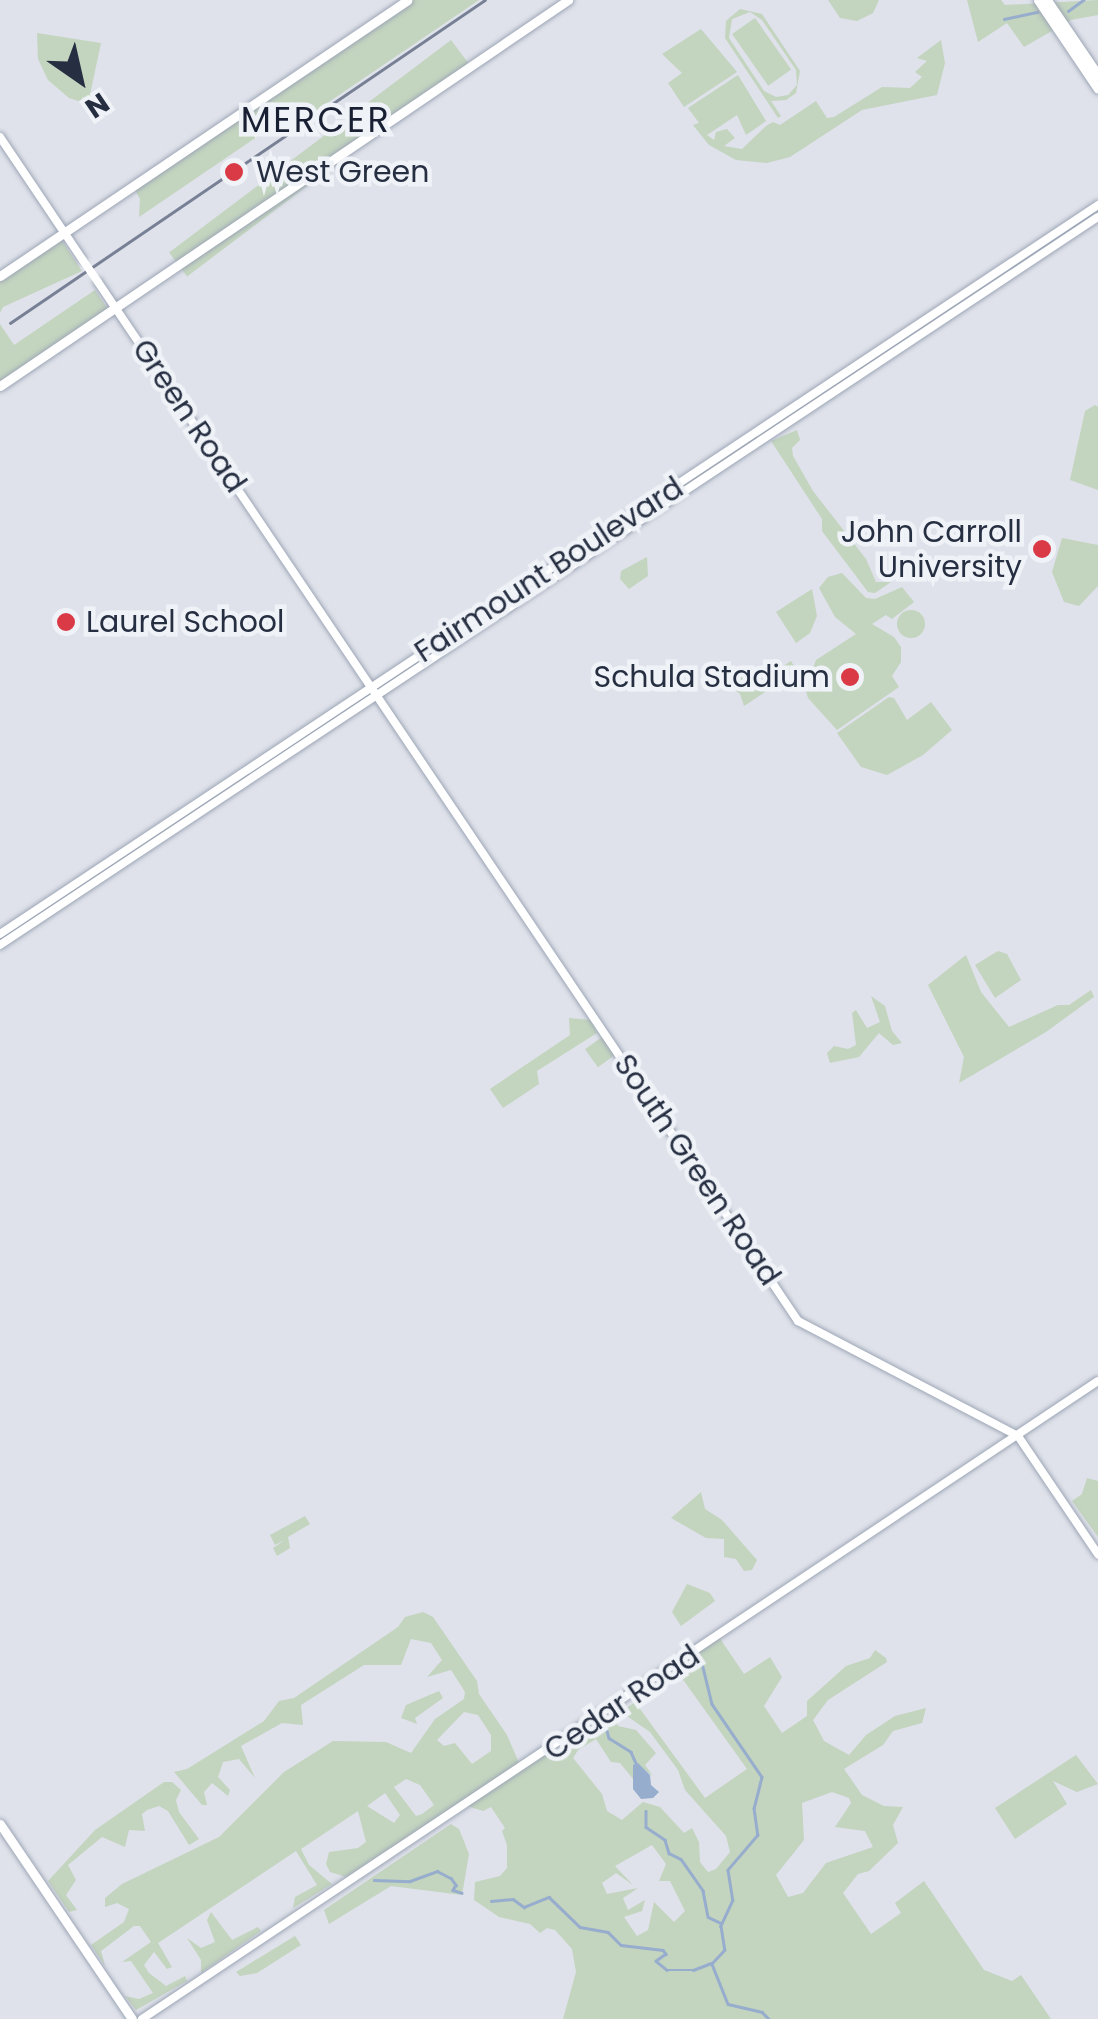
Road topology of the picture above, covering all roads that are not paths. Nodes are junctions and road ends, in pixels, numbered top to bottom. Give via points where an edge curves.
1 (406, 0) edge
2 (568, 0) edge
3 (1038, 0) edge
4 (1047, 0) edge
5 (1098, 75) edge
6 (1098, 89) edge
7 (0, 137) edge
8 (1098, 205) edge
9 (1098, 217) edge
10 (64, 232) junction
11 (0, 276) edge
12 (115, 308) junction
13 (0, 386) edge
14 (642, 515) junction
15 (371, 686) junction
16 (377, 696) junction
17 (0, 934) edge
18 (0, 945) edge
19 (1098, 1382) edge
20 (1018, 1436) junction
21 (1098, 1554) edge
22 (0, 1824) edge
23 (132, 2019) edge
24 (142, 2019) edge

1 - 10 main road
2 - 12 main road
3 - 6 main road
4 - 5 main road
7 - 10 main road, Green Road
8 - 14 main road, Fairmount Boulevard
9 - 14 main road, Fairmount Boulevard
10 - 11 main road
10 - 12 main road, Green Road, bridge
12 - 13 main road
12 - 15 main road, Green Road
14 - 15 main road, Fairmount Boulevard
14 - 16 main road, Fairmount Boulevard
15 - 16 main road, Green Road
15 - 17 main road, Fairmount Boulevard
16 - 18 main road, Fairmount Boulevard
16 - 20 main road, South Green Road via 798,1321
19 - 20 main road, Cedar Road
20 - 21 main road, South Green Road
20 - 24 main road, Cedar Road
22 - 23 main road

